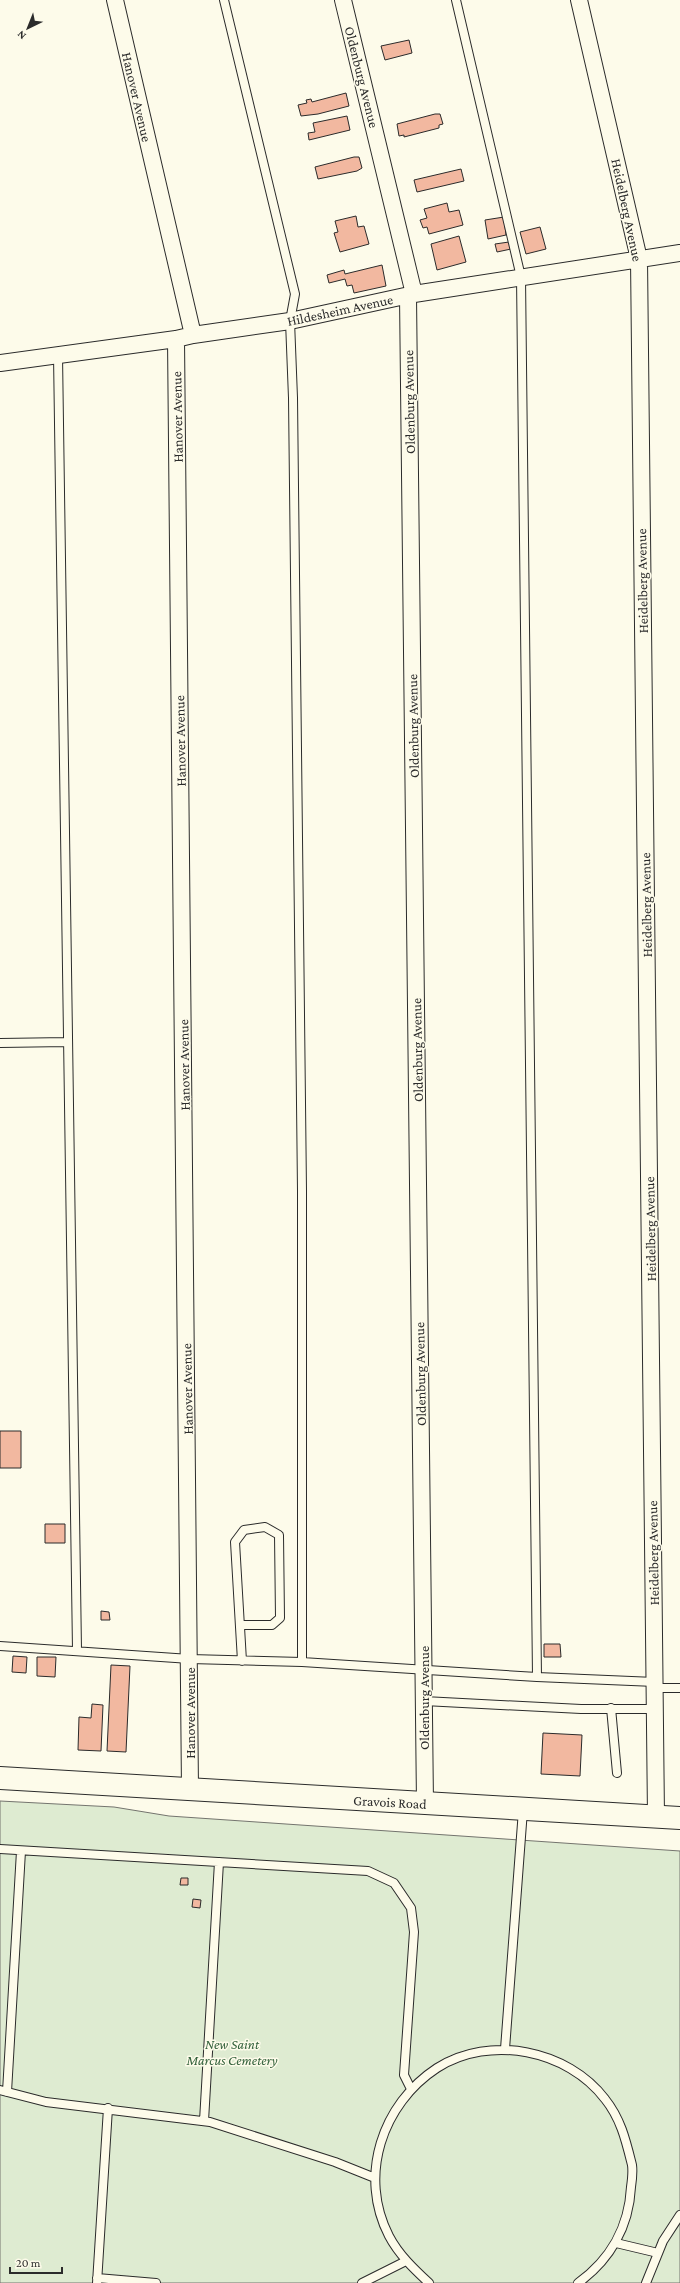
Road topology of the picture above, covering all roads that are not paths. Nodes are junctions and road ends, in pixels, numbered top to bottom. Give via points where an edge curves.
1 (115, 0) edge
2 (224, 0) edge
3 (343, 0) edge
4 (456, 0) edge
5 (579, 0) edge
6 (680, 254) edge
7 (639, 258) junction
8 (521, 277) junction
9 (411, 295) junction
10 (290, 321) junction
11 (193, 335) junction
12 (176, 339) junction
13 (58, 355) junction
14 (0, 363) edge
15 (67, 1042) junction
16 (0, 1043) edge
17 (240, 1625) junction
18 (0, 1646) edge
19 (77, 1650) junction
20 (190, 1659) junction
21 (242, 1661) junction
22 (302, 1662) junction
23 (424, 1669) junction
24 (537, 1677) junction
25 (655, 1685) junction
26 (680, 1688) edge
27 (424, 1701) junction
28 (610, 1708) junction
29 (655, 1709) junction
30 (617, 1772) dead end
31 (0, 1778) edge
32 (190, 1790) junction
33 (425, 1804) junction
34 (523, 1810) junction
35 (656, 1817) junction
36 (680, 1818) edge
37 (0, 1849) edge
38 (21, 1851) junction
39 (219, 1862) junction
40 (505, 2049) junction
41 (411, 2089) junction
42 (4, 2091) edge
43 (108, 2108) junction
44 (204, 2121) junction
45 (375, 2178) junction
46 (680, 2215) edge
47 (616, 2242) junction
48 (658, 2253) junction
49 (406, 2262) junction
50 (97, 2281) edge
51 (156, 2283) edge
52 (362, 2283) edge
53 (429, 2283) edge
54 (578, 2283) edge
55 (646, 2283) edge

1 - 11 street, Hanover Avenue
2 - 10 lane via 295,294
3 - 9 street, Oldenburg Avenue
4 - 8 lane
5 - 7 street, Heidelberg Avenue
6 - 7 street, Hildesheim Avenue
7 - 8 street, Hildesheim Avenue
7 - 25 street, Heidelberg Avenue
8 - 9 street, Hildesheim Avenue
8 - 24 lane
9 - 10 street, Hildesheim Avenue
9 - 23 street, Oldenburg Avenue
10 - 11 street, Hildesheim Avenue
10 - 22 lane via 302,1191
11 - 12 street, Hildesheim Avenue
12 - 13 street, Hildesheim Avenue
12 - 20 street, Hanover Avenue
13 - 14 street, Hildesheim Avenue
13 - 15 lane
15 - 16 lane
15 - 19 lane
17 - 17 lane via 235,1542 244,1530 265,1527 278,1535 280,1618 272,1625
17 - 21 lane
18 - 19 lane
19 - 20 lane
20 - 21 lane
20 - 32 street, Hanover Avenue
21 - 22 lane
22 - 23 lane
23 - 24 lane
23 - 27 street, Oldenburg Avenue
24 - 25 lane
25 - 26 lane
25 - 29 street, Heidelberg Avenue
27 - 28 lane via 573,1709
27 - 33 street, Oldenburg Avenue
28 - 29 lane
28 - 30 lane
29 - 35 street, Heidelberg Avenue
31 - 32 main road, Gravois Road
32 - 33 main road, Gravois Road
33 - 34 main road, Gravois Road
34 - 35 main road, Gravois Road
34 - 40 lane
35 - 36 main road, Gravois Road
37 - 38 lane
38 - 39 lane
38 - 42 lane
39 - 41 lane via 368,1871 394,1883 411,1908 414,1932 404,2075
39 - 44 lane
40 - 41 lane via 471,2054 438,2067
40 - 47 lane via 543,2056 577,2072 605,2099 624,2132 633,2169 630,2207
41 - 45 lane via 389,2121 379,2146
42 - 43 lane via 46,2102
43 - 44 lane
43 - 50 lane
44 - 45 lane via 269,2140
45 - 49 lane via 379,2208 389,2236
46 - 48 lane
47 - 48 lane
47 - 54 lane via 594,2271
48 - 55 lane
49 - 52 lane
49 - 53 lane
50 - 51 lane

